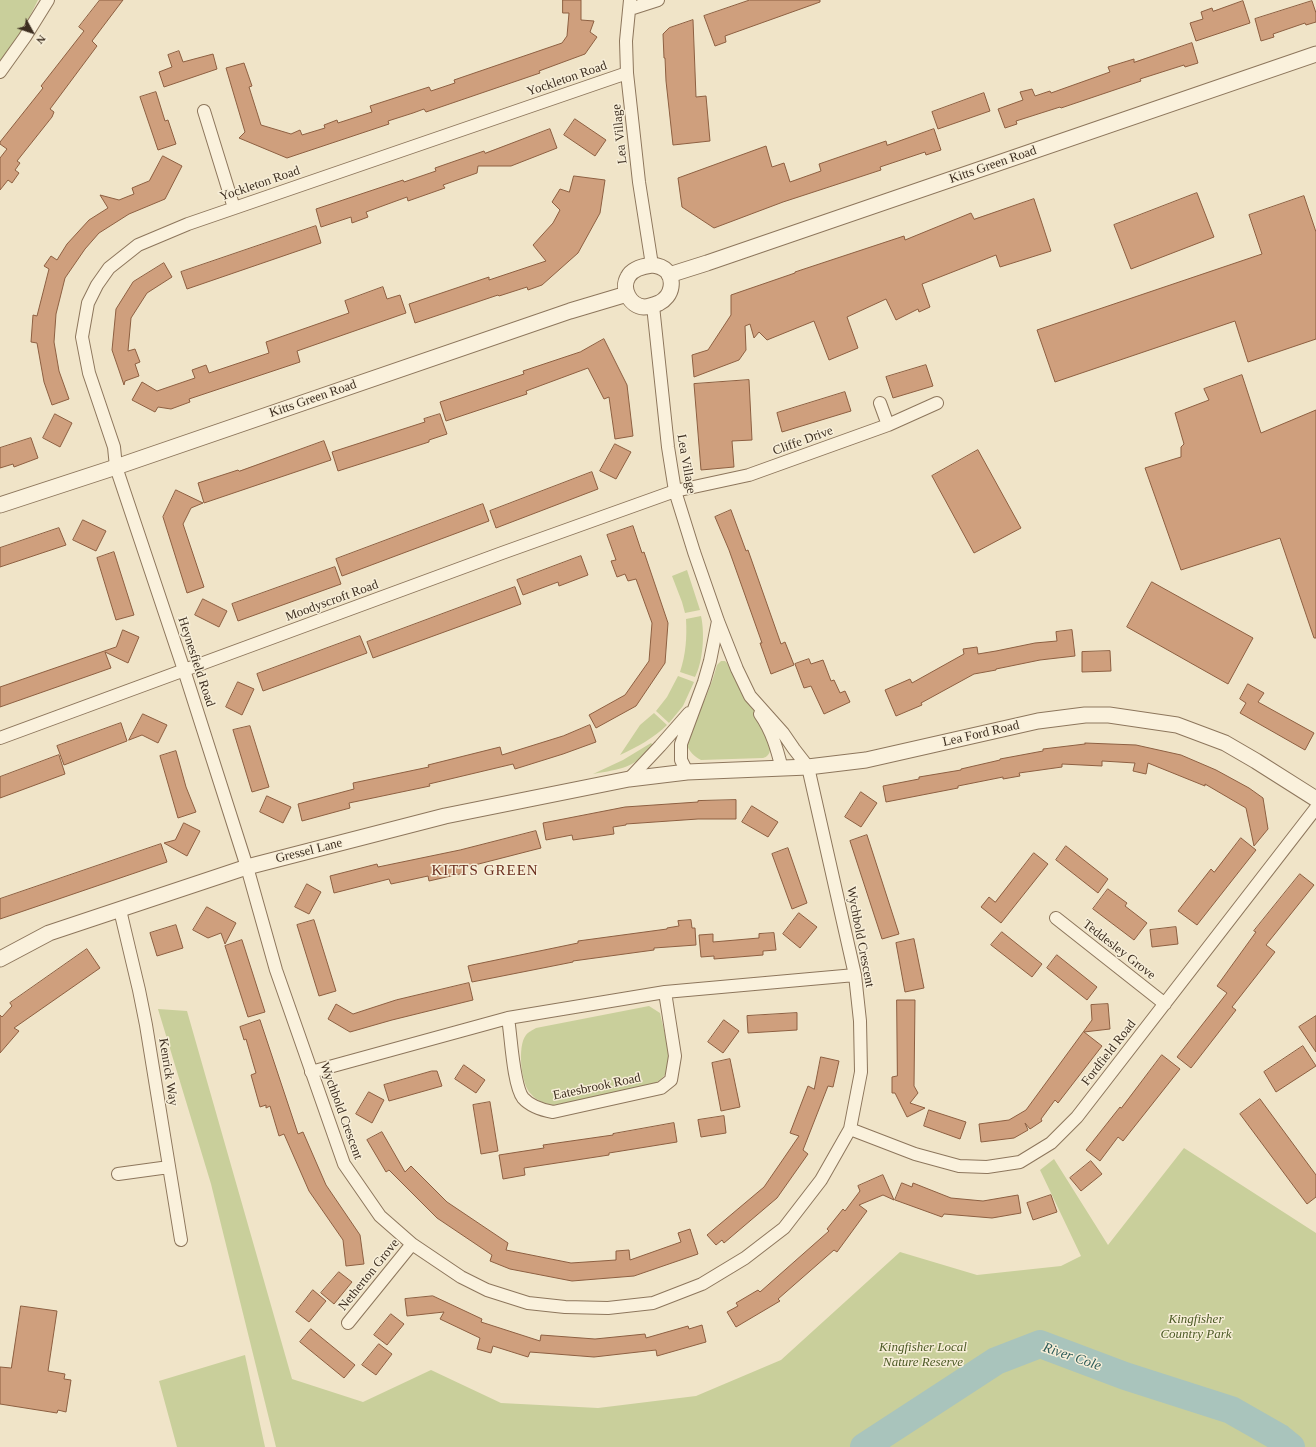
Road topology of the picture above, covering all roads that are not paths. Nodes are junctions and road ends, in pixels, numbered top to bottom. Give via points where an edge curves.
1 (48, 0) edge
2 (658, 0) edge
3 (630, 4) edge
4 (1316, 54) edge
5 (0, 72) edge
6 (627, 73) junction
7 (204, 111) dead end
8 (234, 208) junction
9 (652, 265) junction
10 (669, 275) junction
11 (627, 294) junction
12 (652, 306) junction
13 (880, 403) dead end
14 (937, 403) dead end
15 (888, 425) junction
16 (116, 467) junction
17 (675, 491) junction
18 (0, 505) edge
19 (718, 621) junction
20 (184, 670) junction
21 (750, 696) junction
22 (697, 703) junction
23 (0, 738) edge
24 (808, 767) junction
25 (782, 769) junction
26 (687, 772) junction
27 (629, 779) junction
28 (1316, 799) edge
29 (1316, 808) edge
30 (247, 867) junction
31 (120, 910) junction
32 (1056, 918) dead end
33 (0, 959) edge
34 (855, 975) junction
35 (664, 992) junction
36 (1165, 1004) junction
37 (508, 1018) junction
38 (311, 1072) junction
39 (850, 1129) junction
40 (169, 1167) junction
41 (118, 1174) dead end
42 (180, 1240) dead end
43 (412, 1244) junction
44 (348, 1323) dead end

1 - 5 street
2 - 3 street
3 - 6 street, Lea Village via 626,42
4 - 10 street, Kitts Green Road
6 - 8 street, Yockleton Road
6 - 9 street, Lea Village via 639,182
7 - 8 street
8 - 16 street, Yockleton Road via 138,245 109,268 88,303 82,336 89,373 114,447
9 - 10 street via 664,268
9 - 11 street via 632,272 628,277
10 - 12 street via 671,288 668,295 662,302
11 - 12 street via 638,306
11 - 16 street, Kitts Green Road via 570,310
12 - 17 street, Lea Village
13 - 15 street
14 - 15 street, Cliffe Drive
15 - 17 street, Cliffe Drive via 749,475
16 - 18 street, Kitts Green Road
16 - 20 street, Heynesfield Road
17 - 19 street, Lea Village
17 - 20 street, Moodyscroft Road
19 - 21 street, Lea Village
19 - 22 street, Lea Village via 710,661
20 - 23 street, Moodyscroft Road
20 - 30 street, Heynesfield Road
21 - 24 street, Lea Village via 783,733
21 - 25 street via 767,724
22 - 26 street, Lea Village via 681,744 681,760
22 - 27 street, Lea Village
24 - 25 street, Lea Ford Road
24 - 28 street, Lea Ford Road via 866,760 1038,721 1109,714 1177,725 1225,743
24 - 34 street, Wychbold Crescent
25 - 26 street, Lea Ford Road
26 - 27 street, Lea Ford Road
27 - 30 street, Gressel Lane via 445,816
29 - 36 street, Fordfield Road
30 - 31 street, Gressel Lane
30 - 38 street, Wychbold Crescent via 276,970
31 - 33 street, Gressel Lane via 50,933
31 - 40 street, Kenrick Way via 146,1025
32 - 36 street, Teddesley Grove
34 - 35 street
34 - 39 street, Wychbold Crescent via 860,1021 861,1072
35 - 37 street
35 - 37 street, Eatesbrook Road via 675,1056 671,1080 661,1088 554,1112 538,1109 523,1098 517,1086
36 - 39 street, Fordfield Road via 1077,1117 1051,1143 1020,1162 987,1167 959,1166 915,1154
37 - 38 street
38 - 43 street, Wychbold Crescent via 344,1164 380,1216
39 - 43 street, Wychbold Crescent via 821,1180 784,1228 745,1258 702,1284 653,1303 608,1308 528,1303 487,1290 461,1277
40 - 41 street
40 - 42 street, Kenrick Way
43 - 44 street, Netherton Grove

